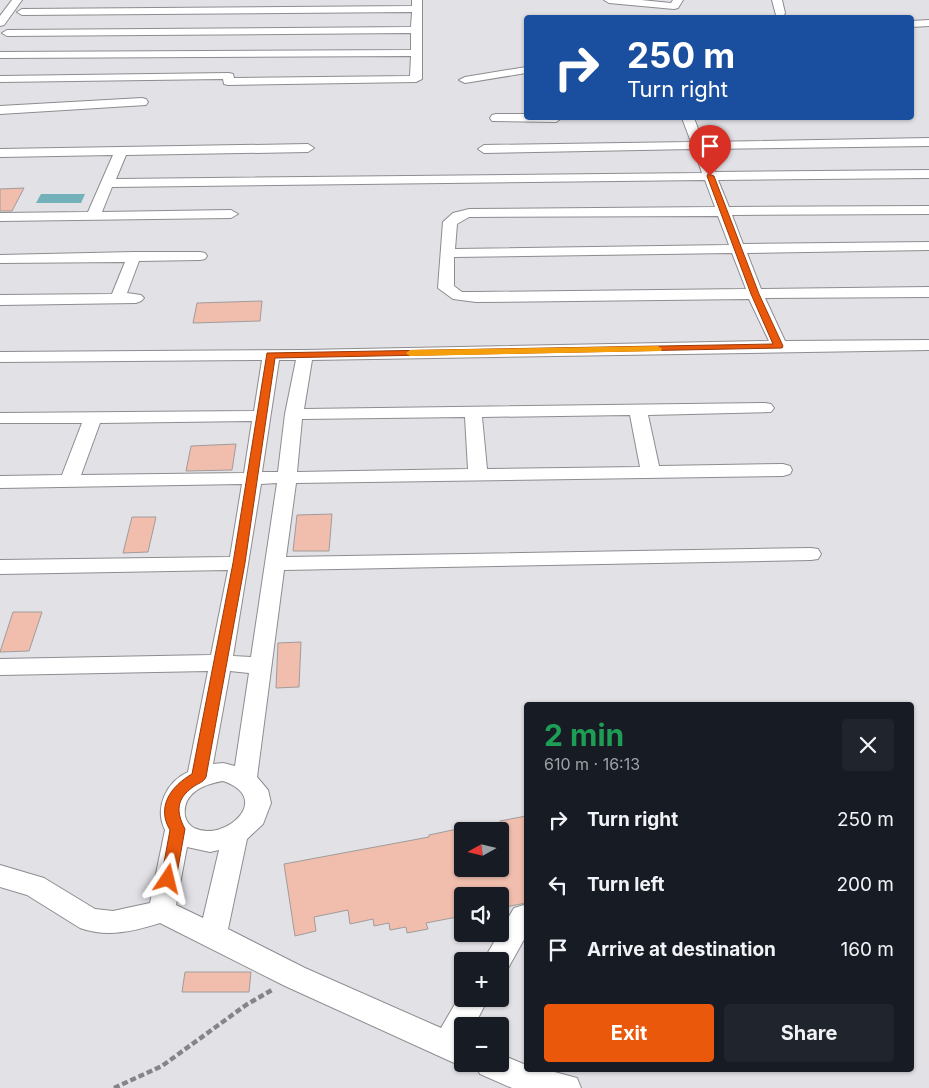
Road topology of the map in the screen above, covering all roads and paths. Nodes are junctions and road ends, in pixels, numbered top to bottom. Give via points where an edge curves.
1 (17, 0) edge
2 (31, 0) edge
3 (609, 0) edge
4 (678, 0) edge
5 (777, 0) edge
6 (417, 4) edge
7 (250, 5) edge
8 (5, 10) edge
9 (22, 12) junction
10 (780, 13) dead end
11 (0, 23) edge
12 (929, 23) edge
13 (914, 24) edge
14 (416, 30) junction
15 (242, 32) junction
16 (7, 33) junction
17 (0, 42) edge
18 (364, 42) junction
19 (416, 53) junction
20 (236, 54) junction
21 (0, 55) edge
22 (524, 70) edge
23 (229, 76) junction
24 (0, 80) edge
25 (465, 80) dead end
26 (142, 102) dead end
27 (0, 110) edge
28 (496, 118) dead end
29 (524, 118) edge
30 (689, 120) edge
31 (929, 142) edge
32 (802, 145) junction
33 (699, 146) junction
34 (308, 148) dead end
35 (484, 149) dead end
36 (121, 151) junction
37 (0, 152) edge
38 (929, 174) edge
39 (818, 175) junction
40 (710, 176) junction
41 (109, 183) junction
42 (929, 210) edge
43 (724, 212) junction
44 (231, 214) dead end
45 (93, 216) junction
46 (0, 217) edge
47 (929, 246) edge
48 (738, 249) junction
49 (447, 253) junction
50 (134, 256) junction
51 (200, 256) dead end
52 (0, 259) edge
53 (929, 292) edge
54 (755, 294) junction
55 (118, 298) junction
56 (136, 298) dead end
57 (0, 300) edge
58 (929, 345) edge
59 (779, 346) junction
60 (271, 355) junction
61 (305, 355) junction
62 (0, 357) edge
63 (765, 408) dead end
64 (638, 410) junction
65 (473, 412) junction
66 (294, 414) junction
67 (260, 416) junction
68 (93, 417) junction
69 (0, 418) edge
70 (783, 470) dead end
71 (651, 473) junction
72 (478, 475) junction
73 (253, 478) junction
74 (287, 479) junction
75 (69, 481) junction
76 (0, 482) edge
77 (811, 554) dead end
78 (239, 563) junction
79 (274, 564) junction
80 (0, 567) edge
81 (221, 663) junction
82 (261, 666) junction
83 (0, 667) edge
84 (199, 777) junction
85 (245, 779) junction
86 (178, 829) junction
87 (235, 836) junction
88 (0, 876) edge
89 (162, 912) junction
90 (524, 916) edge
91 (213, 935) junction
92 (502, 952) edge
93 (295, 977) junction
94 (454, 1048) edge
95 (508, 1072) edge
96 (114, 1088) edge
97 (566, 1088) edge

1 - 8 street
2 - 9 street
3 - 4 street via 674,6
5 - 10 street
6 - 7 street
6 - 14 street
7 - 9 street
7 - 15 street
8 - 11 street
9 - 16 street
12 - 13 street
14 - 18 street
14 - 19 street
15 - 16 street
15 - 18 street
15 - 20 street
16 - 17 street
18 - 19 street
18 - 20 street
19 - 23 street via 416,79 228,82
20 - 21 street
20 - 23 street
22 - 25 street
23 - 24 street
26 - 27 street
28 - 29 street
30 - 33 street
31 - 32 street
32 - 33 street
32 - 39 street
33 - 35 street
33 - 40 street
34 - 36 street
36 - 37 street
36 - 41 street
38 - 39 street
39 - 40 street
40 - 41 street
40 - 43 street
41 - 45 street
42 - 43 street
43 - 48 street
43 - 49 street via 469,213 450,222
44 - 45 street
45 - 46 street
47 - 48 street
48 - 49 street
48 - 54 street
49 - 54 street via 446,288 458,296
50 - 51 street
50 - 52 street
50 - 55 street
53 - 54 street
54 - 59 street
55 - 56 street
55 - 57 street
58 - 59 street
59 - 61 street
60 - 61 street
60 - 62 street
60 - 67 street
61 - 66 street
63 - 64 street
64 - 65 street
64 - 71 street
65 - 66 street
65 - 72 street
66 - 74 street
67 - 68 street
67 - 73 street
68 - 69 street
68 - 75 street
70 - 71 street
71 - 72 street
72 - 74 street
73 - 74 street
73 - 75 street
73 - 78 street
74 - 79 street
75 - 76 street
77 - 79 street
78 - 80 street
78 - 81 street
79 - 82 street
81 - 82 street
81 - 83 street
81 - 84 street
82 - 85 street
84 - 85 street via 224,772
84 - 86 street via 188,783 173,801 172,821
85 - 87 street via 253,785 260,802 258,811 245,829
86 - 87 street via 197,840
86 - 89 street
87 - 91 street
88 - 89 street via 35,886 90,920 113,922
89 - 91 street
90 - 92 street
91 - 93 street
93 - 94 street
93 - 96 path via 246,1004 162,1066
95 - 97 street via 527,1080

